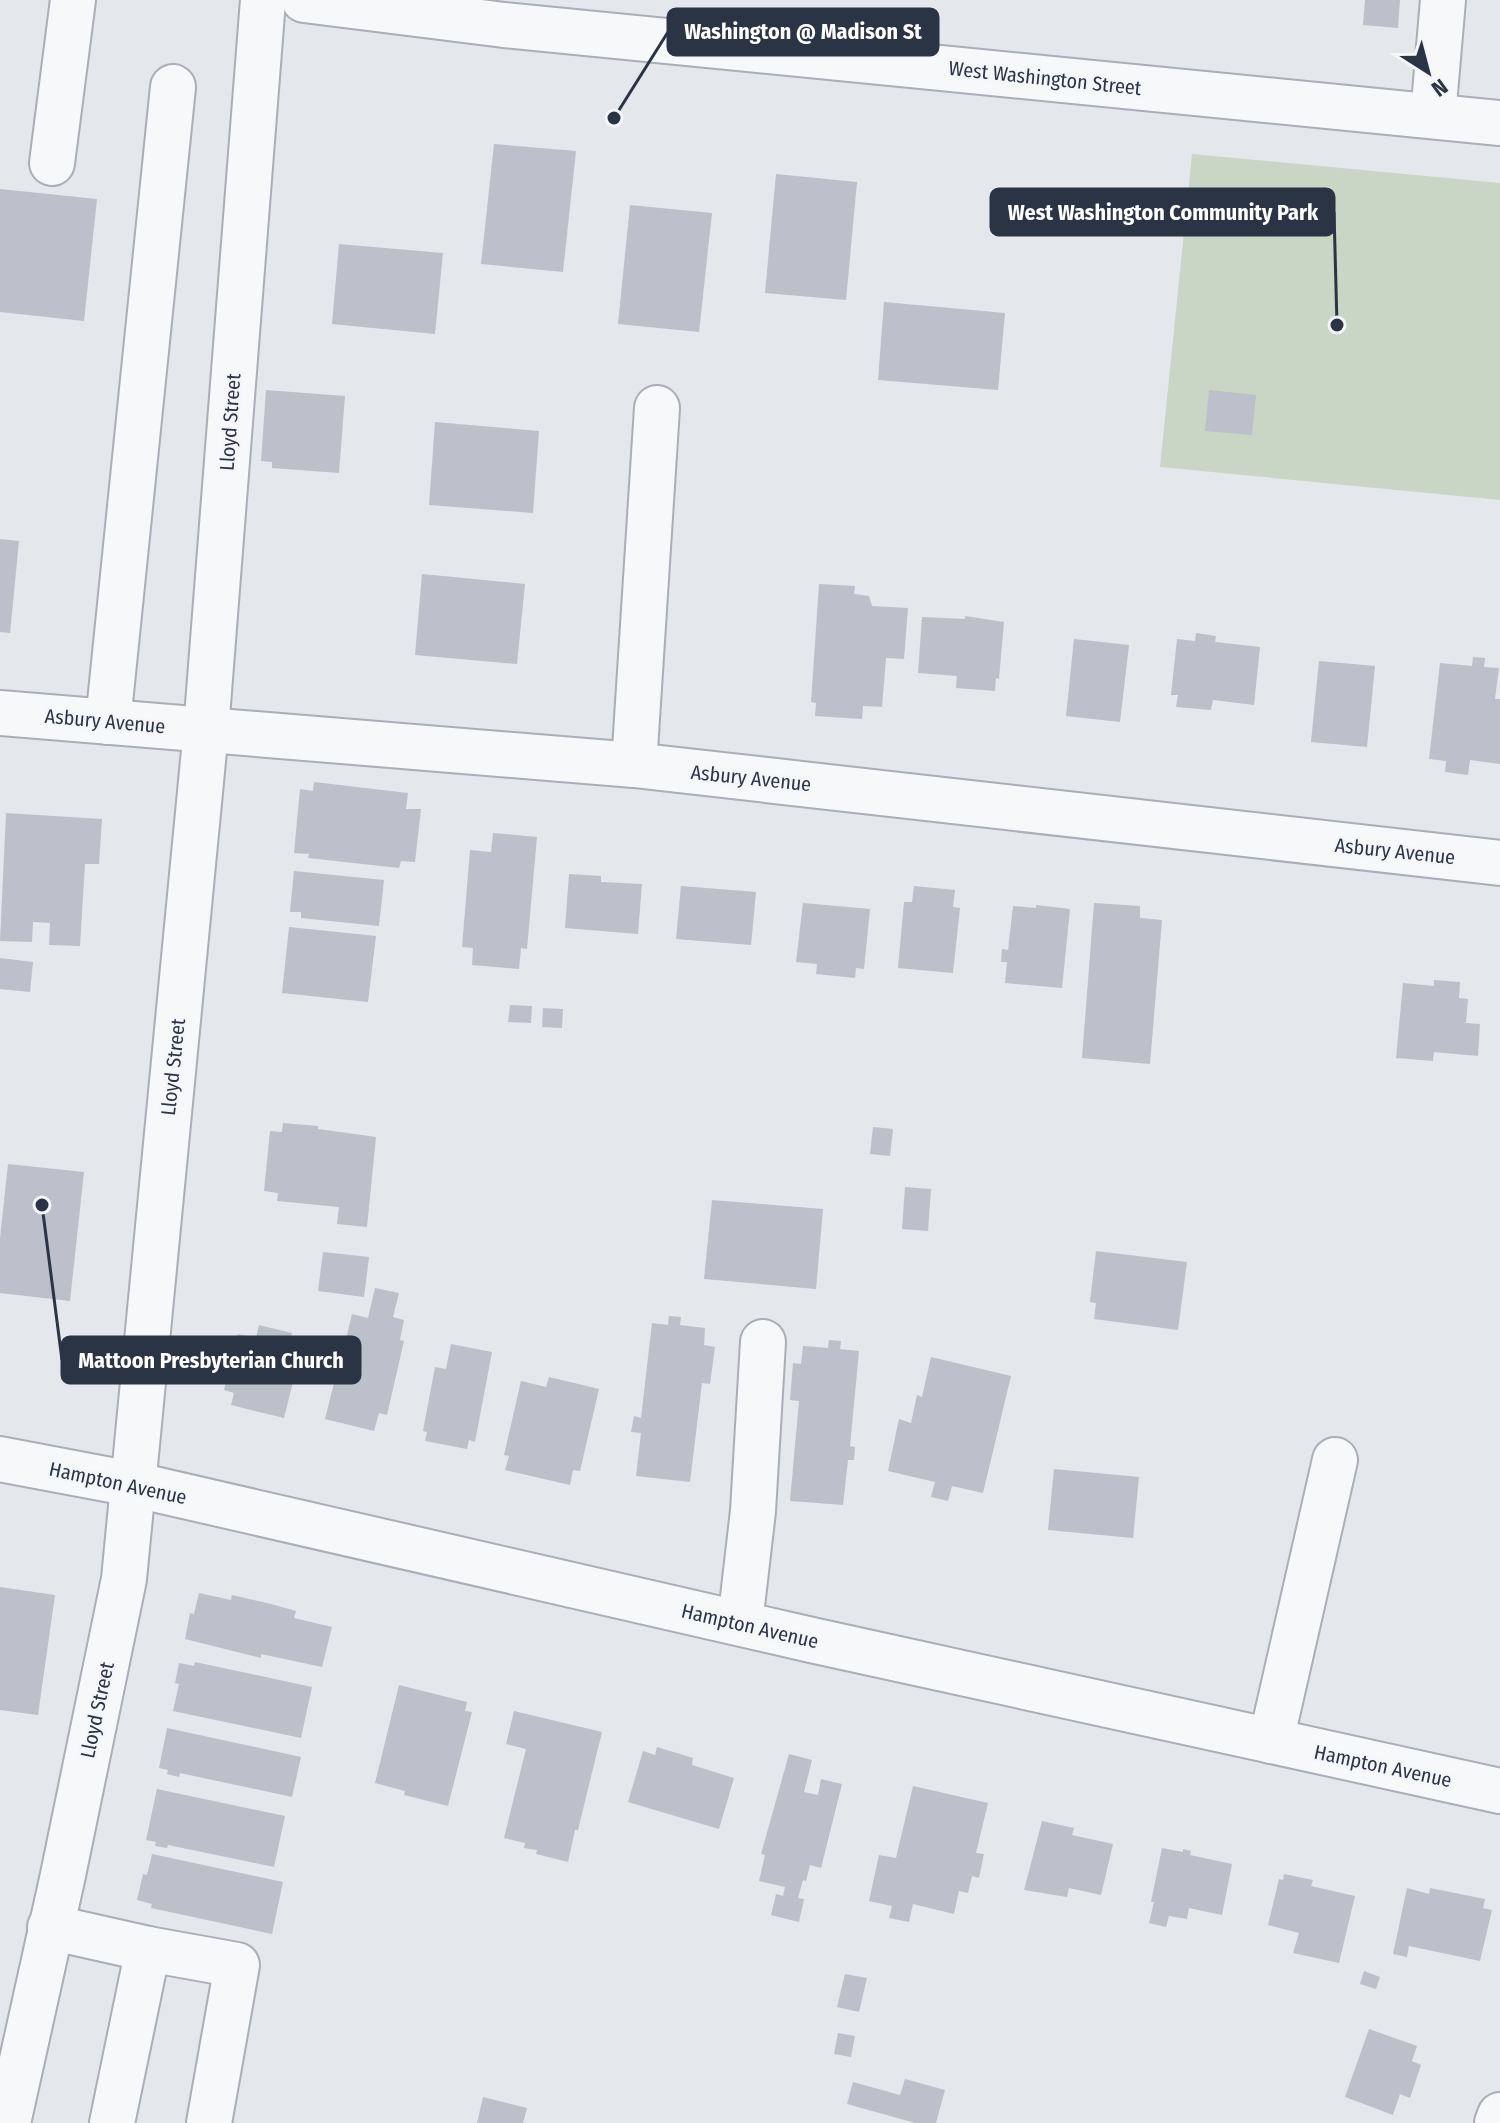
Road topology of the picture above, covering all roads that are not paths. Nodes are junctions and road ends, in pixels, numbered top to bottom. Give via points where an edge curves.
1 (73, 0) edge
2 (263, 0) edge
3 (304, 0) edge
4 (1443, 0) edge
5 (404, 6) edge
6 (173, 87) dead end
7 (1433, 116) junction
8 (1500, 123) edge
9 (52, 163) dead end
10 (657, 408) dead end
11 (0, 713) edge
12 (108, 722) junction
13 (206, 730) junction
14 (634, 765) junction
15 (1500, 863) edge
16 (763, 1342) dead end
17 (0, 1459) edge
18 (1335, 1460) dead end
19 (132, 1484) junction
20 (740, 1623) junction
21 (1271, 1741) junction
22 (1500, 1791) edge
23 (50, 1927) junction
24 (148, 1949) junction
25 (1500, 2115) edge
26 (8, 2123) edge
27 (112, 2123) edge
28 (209, 2123) edge
29 (1497, 2123) edge

1 - 9 street
2 - 13 street, Lloyd Street
3 - 5 street, West Washington Street
4 - 7 street
5 - 7 street, West Washington Street via 536,28
6 - 12 street
7 - 8 street, West Washington Street
10 - 14 street
11 - 12 street, Asbury Avenue
12 - 13 street, Asbury Avenue
13 - 14 street, Asbury Avenue
13 - 19 street, Lloyd Street
14 - 15 street, Asbury Avenue
16 - 20 street
17 - 19 street, Hampton Avenue
18 - 21 street
19 - 20 street, Hampton Avenue
19 - 23 street, Lloyd Street via 124,1579
20 - 21 street, Hampton Avenue
21 - 22 street, Hampton Avenue
23 - 24 street
23 - 26 street, Lloyd Street
24 - 27 street
24 - 28 street via 237,1965
25 - 29 street

